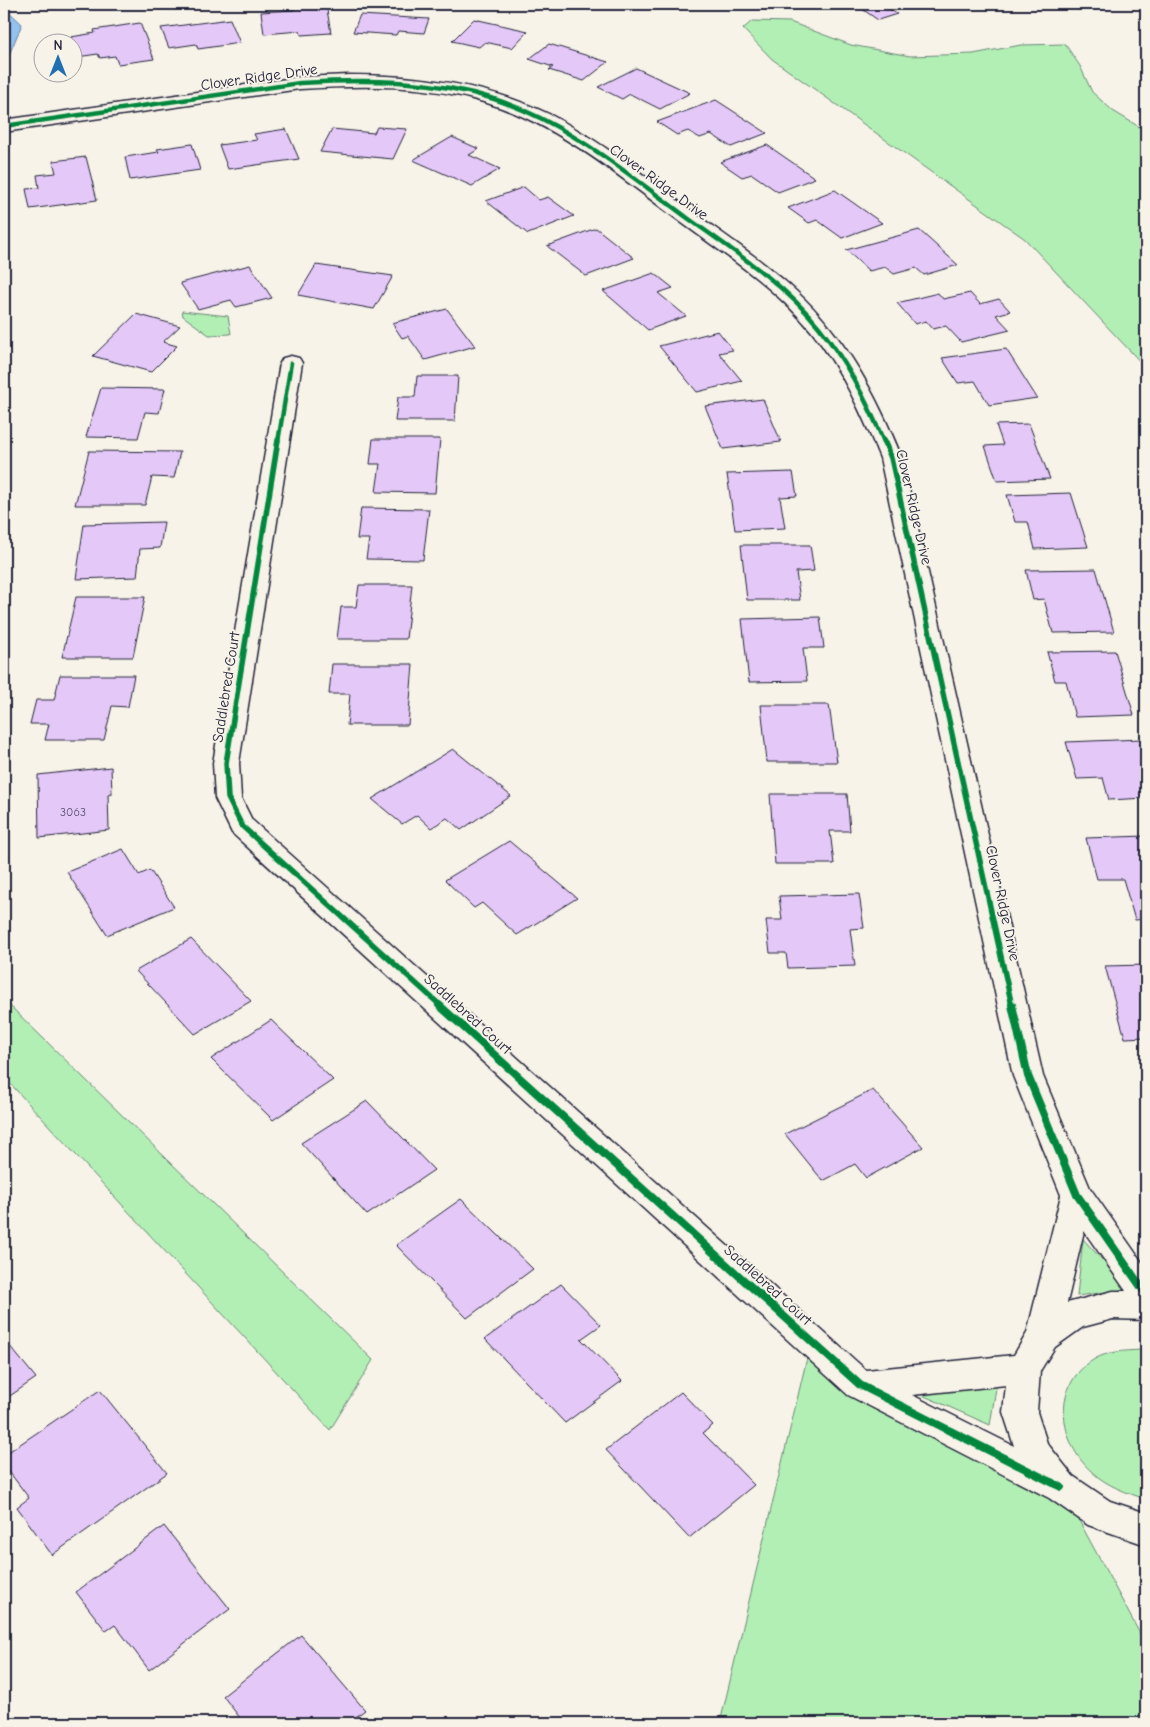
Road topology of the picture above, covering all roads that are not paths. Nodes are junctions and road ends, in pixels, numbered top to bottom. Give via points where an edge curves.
1 (4, 126) edge
2 (291, 363) dead end
3 (1077, 1195) junction
4 (1146, 1294) edge
5 (1146, 1306) edge
6 (1043, 1337) junction
7 (1024, 1369) junction
8 (860, 1385) junction
9 (1061, 1487) junction
10 (1146, 1530) edge

1 - 3 street, Clover Ridge Drive via 300,83 391,80 467,91 539,116 582,141 776,282 819,327 857,381 892,458 1028,1076
2 - 8 street, Saddlebred Court via 226,763 228,798 242,826
3 - 4 street, Clover Ridge Drive
3 - 6 street
5 - 6 street via 1113,1304 1074,1315
6 - 7 street
7 - 8 street
7 - 9 street via 1020,1412 1033,1451
8 - 9 street, Saddlebred Court
9 - 10 street via 1100,1514

